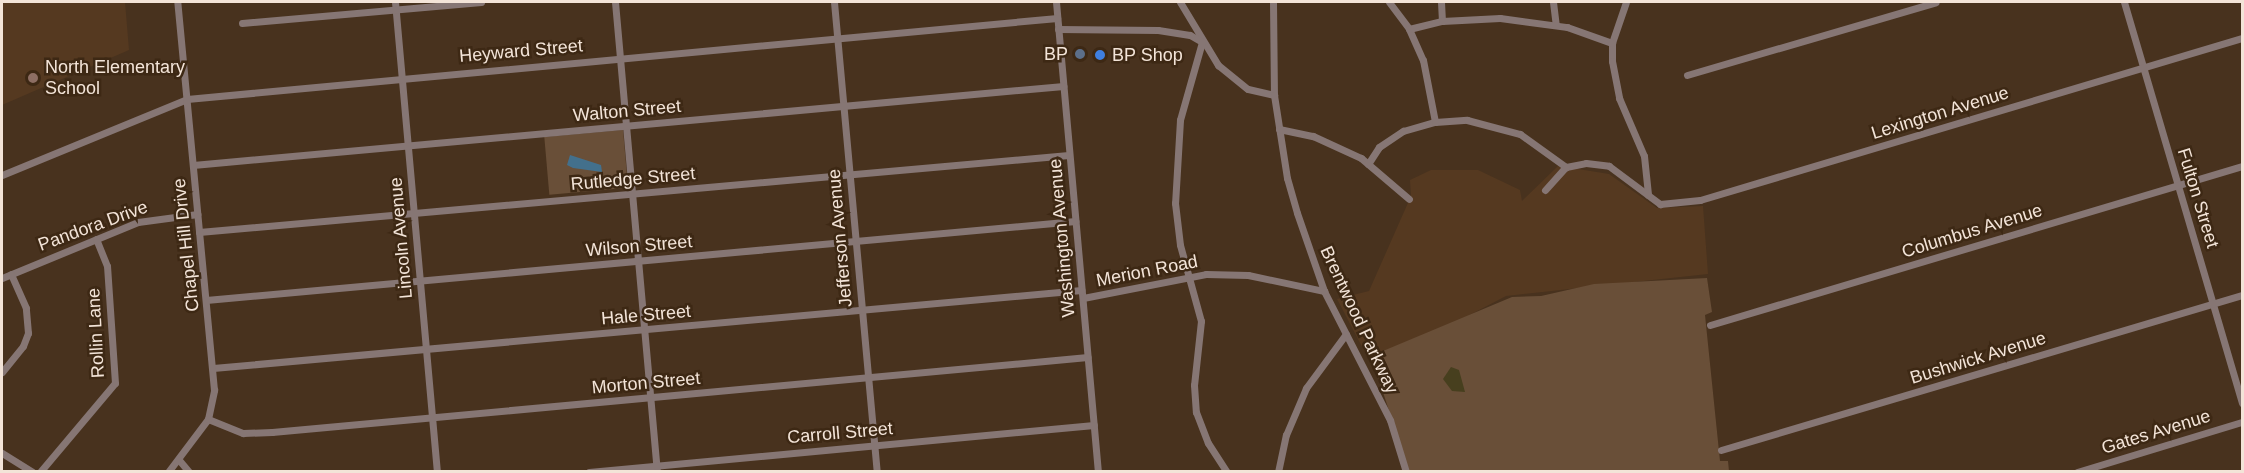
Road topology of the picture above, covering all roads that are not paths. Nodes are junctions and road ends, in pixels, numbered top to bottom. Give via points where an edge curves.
1 (177, 2) edge
2 (481, 2) edge
3 (615, 2) edge
4 (834, 2) edge
5 (1056, 2) edge
6 (1180, 2) edge
7 (1273, 2) edge
8 (1389, 2) edge
9 (1441, 2) edge
10 (1553, 2) edge
11 (1626, 2) edge
12 (1935, 2) edge
13 (2124, 2) edge
14 (395, 5) edge
15 (1057, 18) junction
16 (1442, 21) junction
17 (242, 23) dead end
18 (1556, 25) junction
19 (1058, 29) junction
20 (1409, 29) junction
21 (837, 38) junction
22 (2242, 38) edge
23 (1202, 42) junction
24 (1612, 43) junction
25 (620, 58) junction
26 (2143, 68) junction
27 (1688, 75) dead end
28 (402, 77) junction
29 (1063, 86) junction
30 (1274, 95) junction
31 (187, 99) junction
32 (844, 106) junction
33 (1435, 122) junction
34 (626, 126) junction
35 (1279, 129) junction
36 (408, 145) junction
37 (1069, 155) junction
38 (1368, 164) junction
39 (193, 165) junction
40 (2242, 166) edge
41 (1566, 167) junction
42 (2, 175) edge
43 (850, 175) junction
44 (2178, 185) junction
45 (1545, 190) dead end
46 (632, 194) junction
47 (1648, 195) junction
48 (1409, 199) dead end
49 (413, 213) junction
50 (197, 214) junction
51 (1075, 221) junction
52 (199, 232) junction
53 (96, 239) junction
54 (856, 241) junction
55 (638, 262) junction
56 (11, 274) junction
57 (1188, 275) junction
58 (2, 278) edge
59 (420, 281) junction
60 (1324, 291) junction
61 (1082, 294) junction
62 (2242, 295) edge
63 (206, 300) junction
64 (2213, 303) junction
65 (862, 310) junction
66 (1710, 325) dead end
67 (644, 330) junction
68 (1346, 334) junction
69 (426, 349) junction
70 (1088, 357) junction
71 (213, 368) junction
72 (2, 372) edge
73 (868, 377) junction
74 (650, 398) junction
75 (2242, 403) edge
76 (432, 417) junction
77 (208, 419) junction
78 (2242, 422) edge
79 (1094, 425) junction
80 (874, 445) junction
81 (1721, 450) dead end
82 (2, 453) edge
83 (178, 460) junction
84 (657, 469) edge
85 (33, 471) edge
86 (40, 471) edge
87 (168, 471) edge
88 (189, 471) edge
89 (437, 471) edge
90 (590, 471) edge
91 (877, 471) edge
92 (1098, 471) edge
93 (1227, 471) edge
94 (1278, 471) edge
95 (1406, 471) edge
96 (2077, 471) edge

1 - 31 street, Chapel Hill Drive
2 - 14 street
3 - 25 street
4 - 21 street, Jefferson Avenue
5 - 15 street, Washington Avenue
6 - 23 street
7 - 30 street, Brentwood Parkway
8 - 20 street
9 - 16 street
10 - 18 street
11 - 24 street
12 - 27 street
13 - 26 street, Fulton Street
14 - 17 street
14 - 28 street, Lincoln Avenue
15 - 19 street, Washington Avenue
15 - 21 street, Heyward Street
16 - 18 street via 1500,18
16 - 20 street
18 - 24 street
19 - 23 street via 1158,30 1190,35
19 - 29 street, Washington Avenue
20 - 33 street via 1428,77
21 - 25 street, Heyward Street
21 - 32 street, Jefferson Avenue
22 - 26 street, Lexington Avenue
23 - 30 street via 1218,65 1248,89
23 - 57 street via 1185,97 1175,152 1175,203
24 - 47 street via 1615,82 1644,156
25 - 28 street, Heyward Street
25 - 34 street
26 - 44 street, Fulton Street
26 - 47 street, Lexington Avenue via 1700,200 1660,204
28 - 31 street, Heyward Street
28 - 36 street, Lincoln Avenue
29 - 32 street, Walton Street
29 - 37 street, Washington Avenue
30 - 35 street, Brentwood Parkway
31 - 39 street, Chapel Hill Drive
31 - 42 street, Heyward Street
32 - 34 street, Walton Street
32 - 43 street, Jefferson Avenue
33 - 38 street via 1390,138
33 - 41 street via 1482,123 1520,135
34 - 36 street, Walton Street
34 - 46 street
35 - 38 street via 1331,142
35 - 60 street, Brentwood Parkway via 1287,178
36 - 39 street, Walton Street
36 - 49 street, Lincoln Avenue
37 - 43 street, Rutledge Street
37 - 51 street, Washington Avenue
38 - 48 street
39 - 50 street, Chapel Hill Drive
40 - 44 street, Columbus Avenue
41 - 45 street
41 - 47 street via 1587,163 1609,166
43 - 46 street, Rutledge Street
43 - 54 street, Jefferson Avenue
44 - 64 street, Fulton Street
44 - 66 street, Columbus Avenue
46 - 49 street, Rutledge Street
46 - 55 street
49 - 52 street, Rutledge Street
49 - 59 street, Lincoln Avenue
50 - 52 street, Chapel Hill Drive
50 - 53 street, Pandora Drive via 150,219
51 - 54 street, Wilson Street
51 - 61 street, Washington Avenue
52 - 63 street, Chapel Hill Drive
53 - 56 street, Pandora Drive
53 - 86 street, Rollin Lane via 107,266 115,383
54 - 55 street, Wilson Street
54 - 65 street, Jefferson Avenue
55 - 59 street, Wilson Street
55 - 67 street
56 - 58 street, Pandora Drive
56 - 72 street via 26,308 28,333 23,346
57 - 60 street, Merion Road via 1248,275
57 - 61 street, Merion Road via 1133,291
57 - 93 street via 1201,321 1194,385 1197,412 1208,443
59 - 63 street, Wilson Street
59 - 69 street, Lincoln Avenue
60 - 68 street, Brentwood Parkway
61 - 65 street, Hale Street
61 - 70 street, Washington Avenue
62 - 64 street, Bushwick Avenue
63 - 71 street, Chapel Hill Drive
64 - 75 street, Fulton Street
64 - 81 street, Bushwick Avenue
65 - 67 street, Hale Street
65 - 73 street, Jefferson Avenue
67 - 69 street, Hale Street
67 - 74 street
68 - 94 street via 1302,396 1286,435
68 - 95 street, Brentwood Parkway via 1390,420
69 - 71 street, Hale Street
69 - 76 street, Lincoln Avenue
70 - 73 street, Morton Street
70 - 79 street, Washington Avenue
71 - 77 street, Chapel Hill Drive via 214,390
73 - 74 street, Morton Street
73 - 80 street, Jefferson Avenue
74 - 76 street, Morton Street
74 - 84 street
76 - 77 street, Morton Street via 253,433
76 - 89 street, Lincoln Avenue
77 - 83 street, Chapel Hill Drive
78 - 96 street, Gates Avenue
79 - 80 street, Carroll Street
79 - 92 street, Washington Avenue
80 - 84 street, Carroll Street
80 - 91 street, Jefferson Avenue
82 - 85 street
83 - 87 street, Chapel Hill Drive
83 - 88 street
84 - 90 street, Carroll Street

